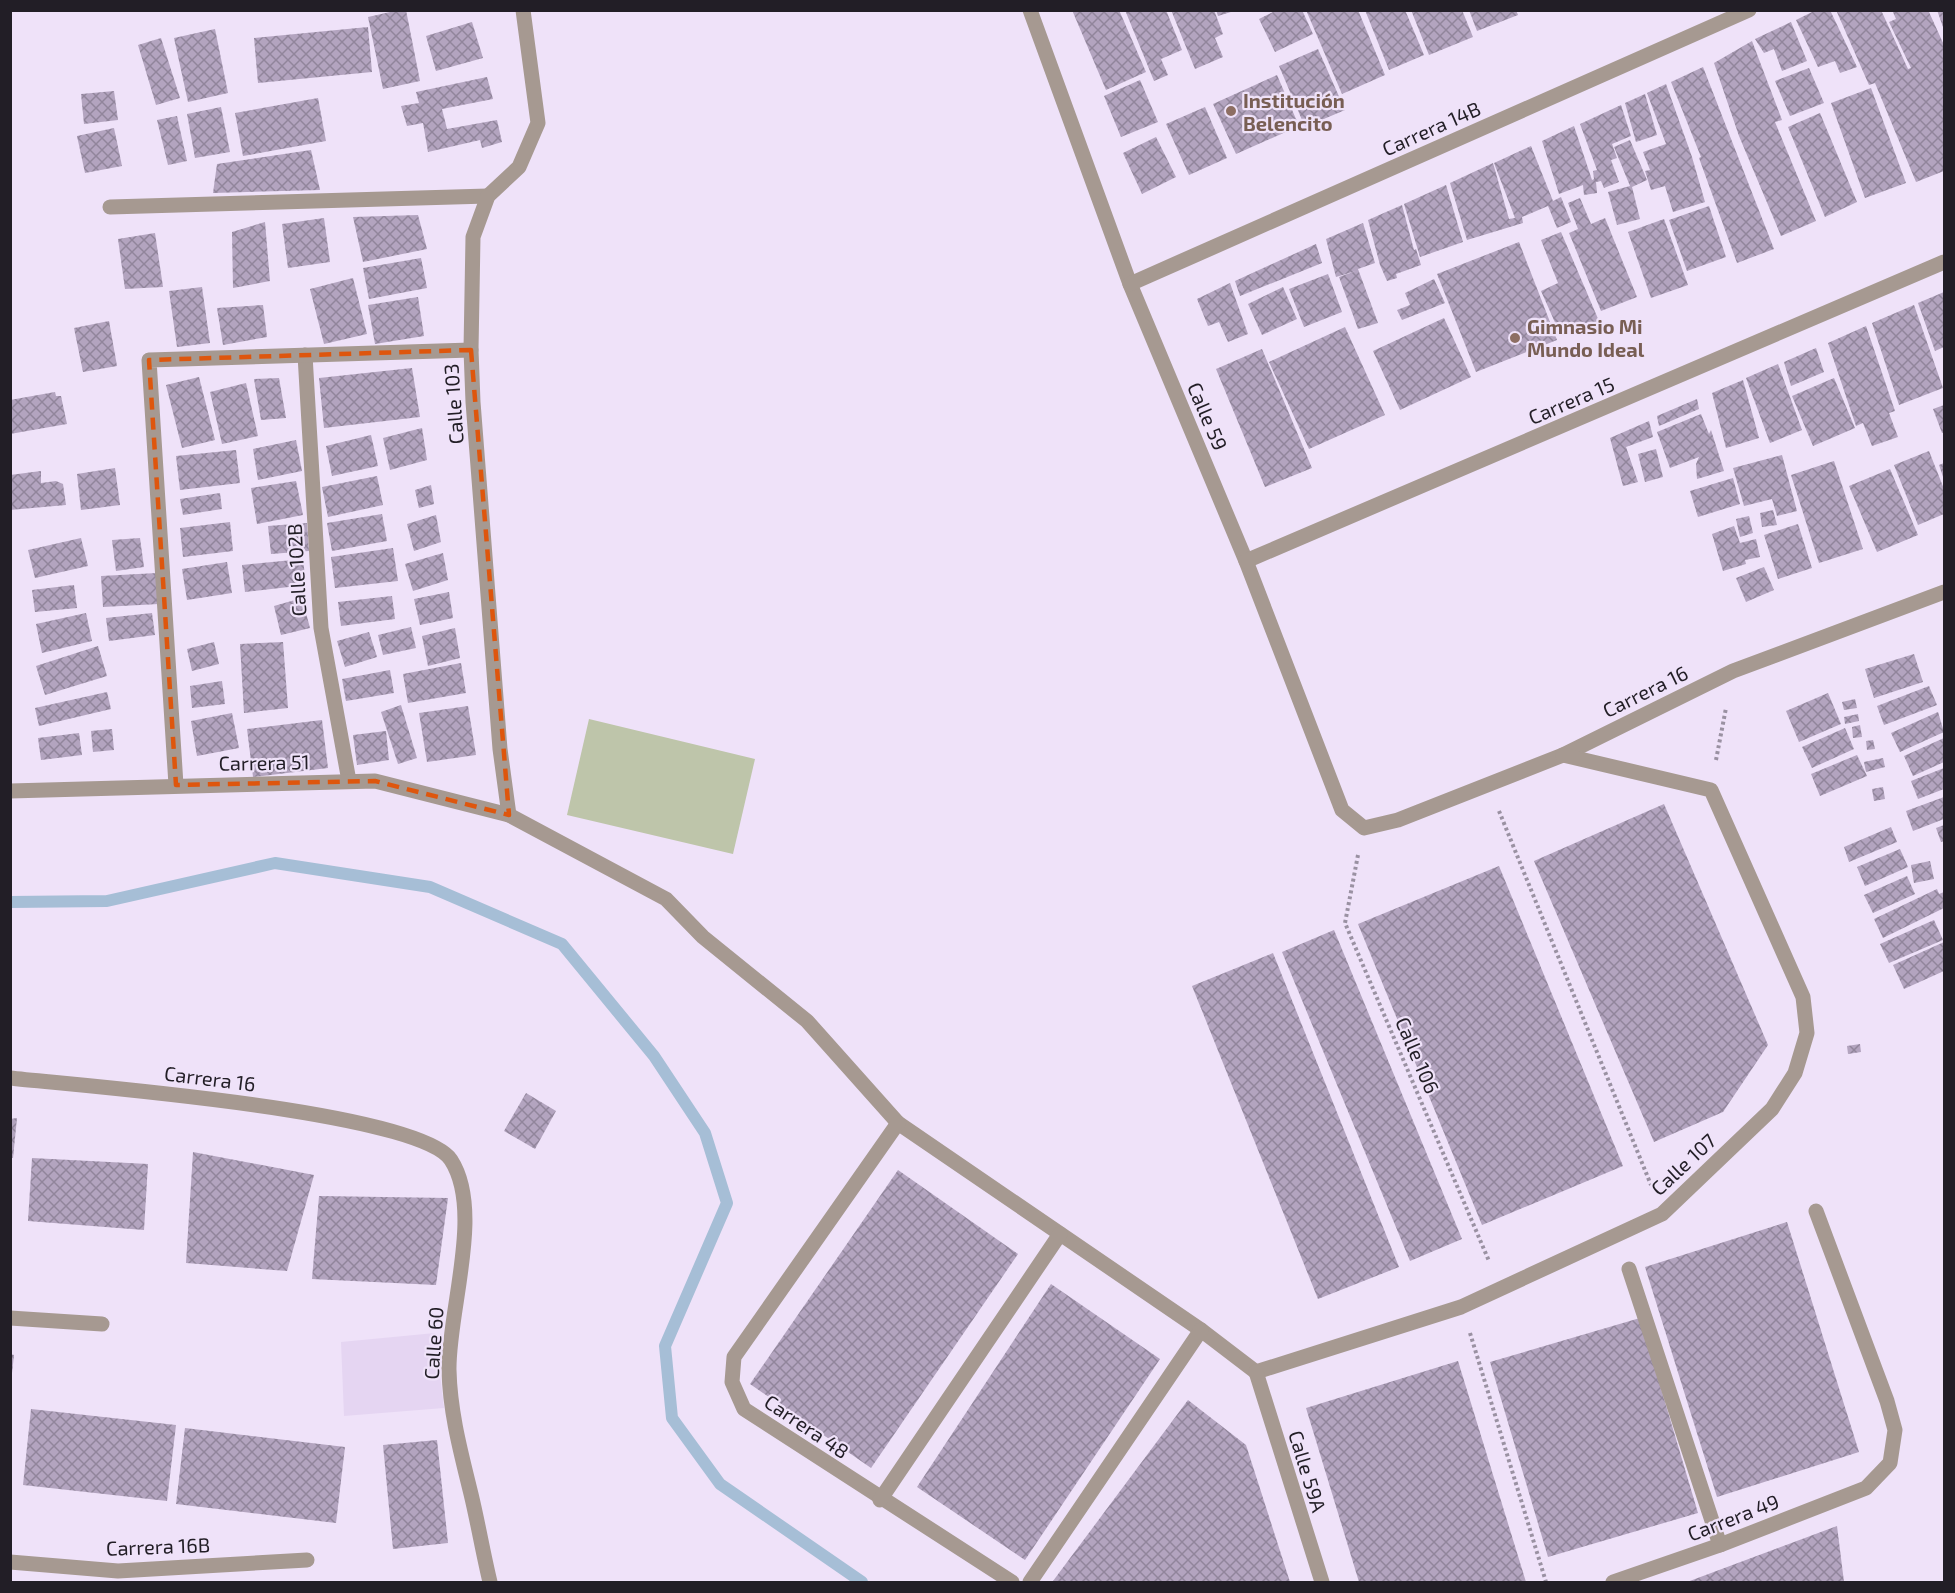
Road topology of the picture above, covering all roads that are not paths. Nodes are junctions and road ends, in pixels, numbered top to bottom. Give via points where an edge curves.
1 (523, 10) edge
2 (1030, 10) edge
3 (1749, 10) edge
4 (488, 196) junction
5 (110, 207) dead end
6 (1944, 262) edge
7 (1130, 284) junction
8 (471, 350) junction
9 (305, 355) junction
10 (1246, 561) junction
11 (1944, 592) edge
12 (1563, 755) junction
13 (349, 782) junction
14 (176, 785) junction
15 (14, 792) edge
16 (509, 815) junction
17 (1364, 828) joint
18 (10, 1078) edge
19 (898, 1123) junction
20 (403, 1134) joint
21 (1816, 1211) dead end
22 (1060, 1234) junction
23 (1629, 1269) dead end
24 (10, 1318) edge
25 (102, 1324) dead end
26 (1201, 1330) junction
27 (1256, 1372) junction
28 (880, 1500) junction
29 (1720, 1545) junction
30 (307, 1560) dead end
31 (10, 1562) edge
32 (490, 1582) edge
33 (1012, 1582) edge
34 (1030, 1582) edge
35 (1322, 1582) edge
36 (1614, 1582) edge

1 - 4 street, Calle 103 via 538,123 519,168
2 - 7 street, Calle 59
3 - 7 street, Carrera 14B
4 - 5 street
4 - 8 street, Calle 103 via 473,237
6 - 10 street, Carrera 15
7 - 10 street, Calle 59
8 - 9 street
8 - 16 street, Calle 103 via 500,749
9 - 13 street, Calle 102B via 321,628
9 - 14 street via 149,360
10 - 17 street, Calle 59 via 1342,810
11 - 12 street, Carrera 16 via 1732,671
12 - 17 street, Carrera 16 via 1398,820
12 - 27 street, Calle 107 via 1711,790 1803,997 1807,1033 1795,1073 1772,1109 1662,1214 1461,1307
13 - 14 street, Carrera 51
13 - 16 street, Carrera 51 via 375,781
14 - 15 street, Carrera 51
16 - 19 street, Carrera 51 via 666,899 703,937 807,1021
18 - 20 street, Carrera 16 via 261,1105
19 - 22 street, Carrera 51
19 - 28 street, Carrera 48 via 734,1357 732,1382 744,1409
20 - 32 street, Calle 60 via 435,1146 451,1160 464,1199 465,1222 449,1368 453,1425
21 - 29 street, Carrera 49 via 1895,1430 1890,1462 1866,1488
22 - 26 street, Carrera 51
22 - 28 street
23 - 29 street
24 - 25 street
26 - 27 street, Carrera 51
26 - 34 street
27 - 35 street, Calle 59A
28 - 33 street, Carrera 48
29 - 36 street, Carrera 49
30 - 31 street, Carrera 16B via 118,1571

